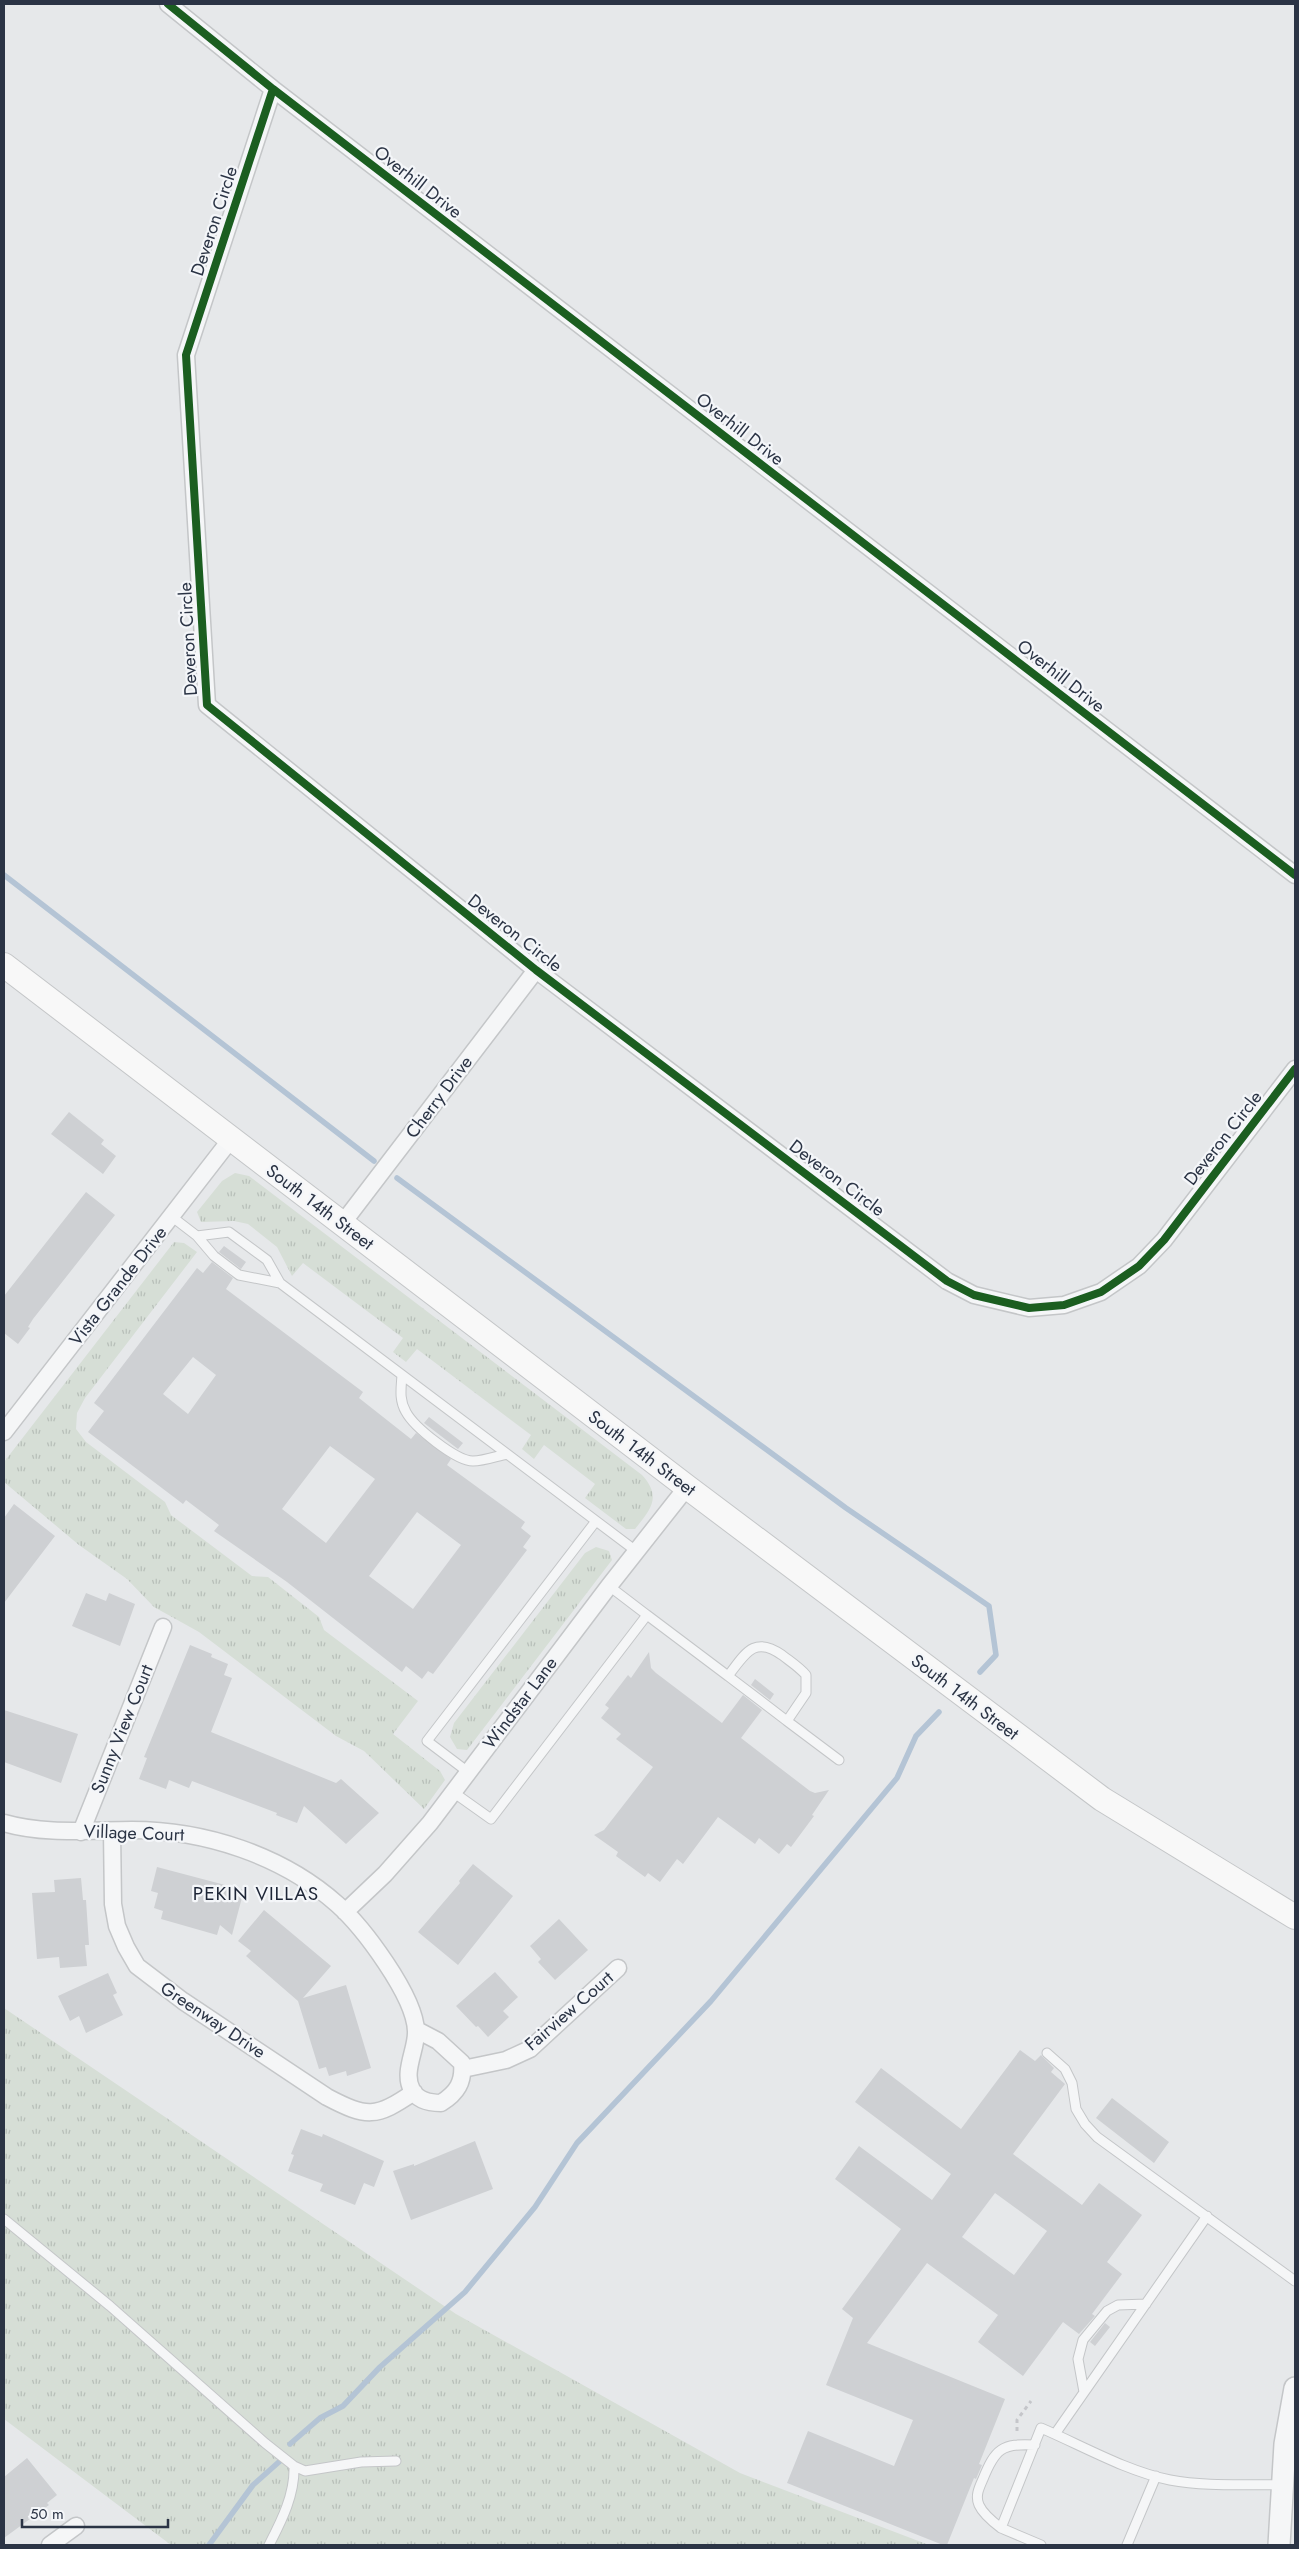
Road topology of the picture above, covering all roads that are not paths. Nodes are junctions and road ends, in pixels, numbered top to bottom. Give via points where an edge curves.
1 (168, 4) edge
2 (273, 89) junction
3 (1295, 875) edge
4 (4, 966) edge
5 (536, 970) junction
6 (1295, 1069) edge
7 (231, 1139) junction
8 (172, 1216) junction
9 (342, 1224) junction
10 (196, 1236) junction
11 (280, 1282) junction
12 (402, 1375) junction
13 (4, 1432) edge
14 (507, 1454) junction
15 (687, 1487) junction
16 (596, 1521) junction
17 (636, 1552) junction
18 (609, 1586) junction
19 (647, 1615) junction
20 (163, 1627) dead end
21 (728, 1676) junction
22 (787, 1720) junction
23 (839, 1760) dead end
24 (468, 1772) junction
25 (453, 1792) junction
26 (4, 1823) edge
27 (112, 1831) junction
28 (82, 1832) junction
29 (345, 1912) junction
30 (1295, 1917) edge
31 (618, 1968) dead end
32 (417, 2030) junction
33 (1047, 2053) dead end
34 (463, 2069) junction
35 (414, 2092) junction
36 (1207, 2216) junction
37 (4, 2219) edge
38 (1295, 2281) edge
39 (1146, 2304) junction
40 (1295, 2388) edge
41 (1084, 2392) junction
42 (1055, 2434) junction
43 (1035, 2445) junction
44 (396, 2461) dead end
45 (294, 2466) junction
46 (1156, 2476) junction
47 (1282, 2485) junction
48 (76, 2526) dead end
49 (1001, 2528) junction
50 (50, 2545) edge
51 (269, 2545) edge
52 (1041, 2545) edge
53 (1128, 2545) edge
54 (1279, 2545) edge

1 - 2 street, Overhill Drive
2 - 3 street, Overhill Drive
2 - 5 street, Deveron Circle via 186,355 207,705
4 - 7 main road, South 14th Street
5 - 6 street, Deveron Circle via 947,1280 974,1295 1029,1308 1064,1305 1101,1292 1139,1266 1164,1240
5 - 9 street, Cherry Drive
7 - 8 street, Vista Grande Drive
7 - 9 main road, South 14th Street
8 - 10 lane
8 - 13 street, Vista Grande Drive
9 - 15 main road, South 14th Street
10 - 11 lane via 238,1275
10 - 11 lane via 229,1232 267,1260
11 - 12 lane
12 - 14 lane
12 - 14 lane via 400,1395 406,1413 456,1456 472,1461
14 - 16 lane
15 - 17 street, Windstar Lane
15 - 30 main road, South 14th Street via 1102,1799
16 - 17 lane
16 - 24 lane via 427,1741
17 - 18 street, Windstar Lane
18 - 19 lane
18 - 24 street, Windstar Lane
19 - 21 lane
19 - 25 lane via 491,1819
20 - 28 street, Sunny View Court
21 - 22 lane
21 - 22 lane via 744,1655 762,1645 771,1647 802,1670 806,1675 806,1693
22 - 23 lane
24 - 25 street, Windstar Lane
25 - 29 street, Windstar Lane via 410,1847
26 - 28 street, Village Court via 42,1830
27 - 28 street, Village Court
27 - 29 street, Village Court via 185,1833 253,1853 310,1885
27 - 35 street, Greenway Drive via 113,1904 117,1926 137,1966 183,2001 350,2109 373,2114 394,2106
29 - 32 street, Village Court via 388,1963
31 - 34 street, Fairview Court via 530,2049 506,2060
32 - 34 street via 452,2052
32 - 35 street via 409,2077
33 - 36 lane via 1065,2069 1072,2083 1076,2109 1097,2137
34 - 35 street via 459,2087 452,2097 441,2103 419,2099
36 - 38 lane
36 - 39 lane
37 - 45 lane
39 - 41 lane
39 - 41 lane via 1118,2305 1102,2317 1084,2340 1078,2359
40 - 47 street via 1287,2425
41 - 42 lane
42 - 43 lane via 1041,2428
42 - 46 lane
43 - 49 lane
43 - 49 lane via 1018,2444 998,2451 982,2480 977,2498 980,2507
44 - 45 lane via 306,2470
45 - 51 lane via 295,2482 290,2499
46 - 47 lane via 1193,2483
46 - 53 lane
47 - 54 street
48 - 50 street
49 - 52 lane

